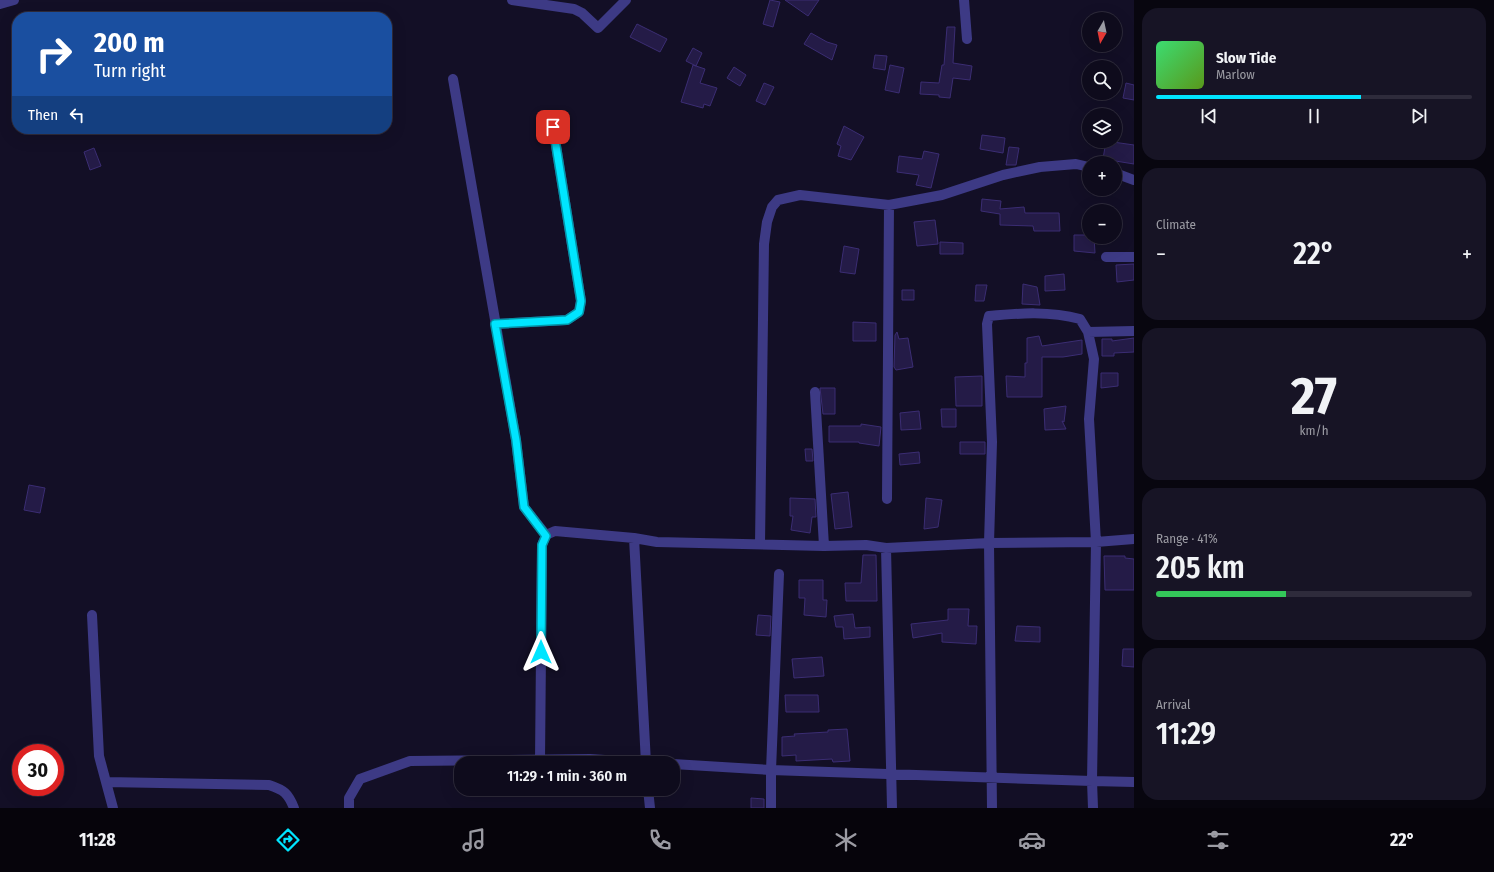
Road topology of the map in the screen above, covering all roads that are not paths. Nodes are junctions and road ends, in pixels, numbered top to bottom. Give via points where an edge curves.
1 (14, 0) edge
2 (512, 0) edge
3 (626, 0) edge
4 (964, 0) edge
5 (0, 4) edge
6 (967, 39) dead end
7 (453, 79) dead end
8 (553, 127) dead end
9 (1082, 165) edge
10 (1122, 176) edge
11 (1134, 180) edge
12 (889, 205) junction
13 (1106, 257) dead end
14 (1134, 257) edge
15 (495, 324) junction
16 (1134, 331) edge
17 (1088, 332) junction
18 (815, 392) dead end
19 (887, 499) dead end
20 (546, 536) junction
21 (634, 538) junction
22 (1134, 540) edge
23 (1096, 542) junction
24 (989, 543) junction
25 (760, 544) junction
26 (824, 546) junction
27 (886, 548) junction
28 (779, 574) dead end
29 (92, 615) dead end
30 (540, 756) edge
31 (646, 756) edge
32 (454, 761) edge
33 (680, 764) edge
34 (771, 770) junction
35 (892, 774) junction
36 (992, 778) junction
37 (106, 782) junction
38 (1092, 782) junction
39 (1134, 782) edge
40 (649, 796) edge
41 (113, 808) edge
42 (294, 808) edge
43 (350, 808) edge
44 (650, 808) edge
45 (771, 808) edge
46 (892, 808) edge
47 (992, 808) edge
48 (1093, 808) edge

1 - 5 street
2 - 3 street via 574,9 598,28
4 - 6 street
7 - 15 street
8 - 15 street via 581,301 579,312 567,320
9 - 12 street via 1040,167 1003,175 942,195
10 - 11 street
12 - 19 street
12 - 25 street via 800,195 778,200 772,207 764,244
13 - 14 street
15 - 20 street via 516,440 524,507
16 - 17 street
17 - 23 street via 1094,359 1089,419
17 - 24 street via 1080,320 1063,315 1021,313 989,316 987,324 992,442
18 - 26 street
20 - 21 street via 555,531
20 - 30 street via 542,545
21 - 25 street via 657,542
21 - 31 street
22 - 23 street
23 - 24 street
23 - 38 street
24 - 27 street
24 - 36 street
25 - 26 street
26 - 27 street via 866,545
27 - 35 street
28 - 34 street
29 - 37 street via 99,745
32 - 43 street via 410,761 360,779 349,798
33 - 34 street
34 - 35 street
34 - 45 street
35 - 36 street
35 - 46 street
36 - 38 street
36 - 47 street
37 - 41 street
37 - 42 street via 269,785 282,790 290,797
38 - 39 street
38 - 48 street
40 - 44 street

